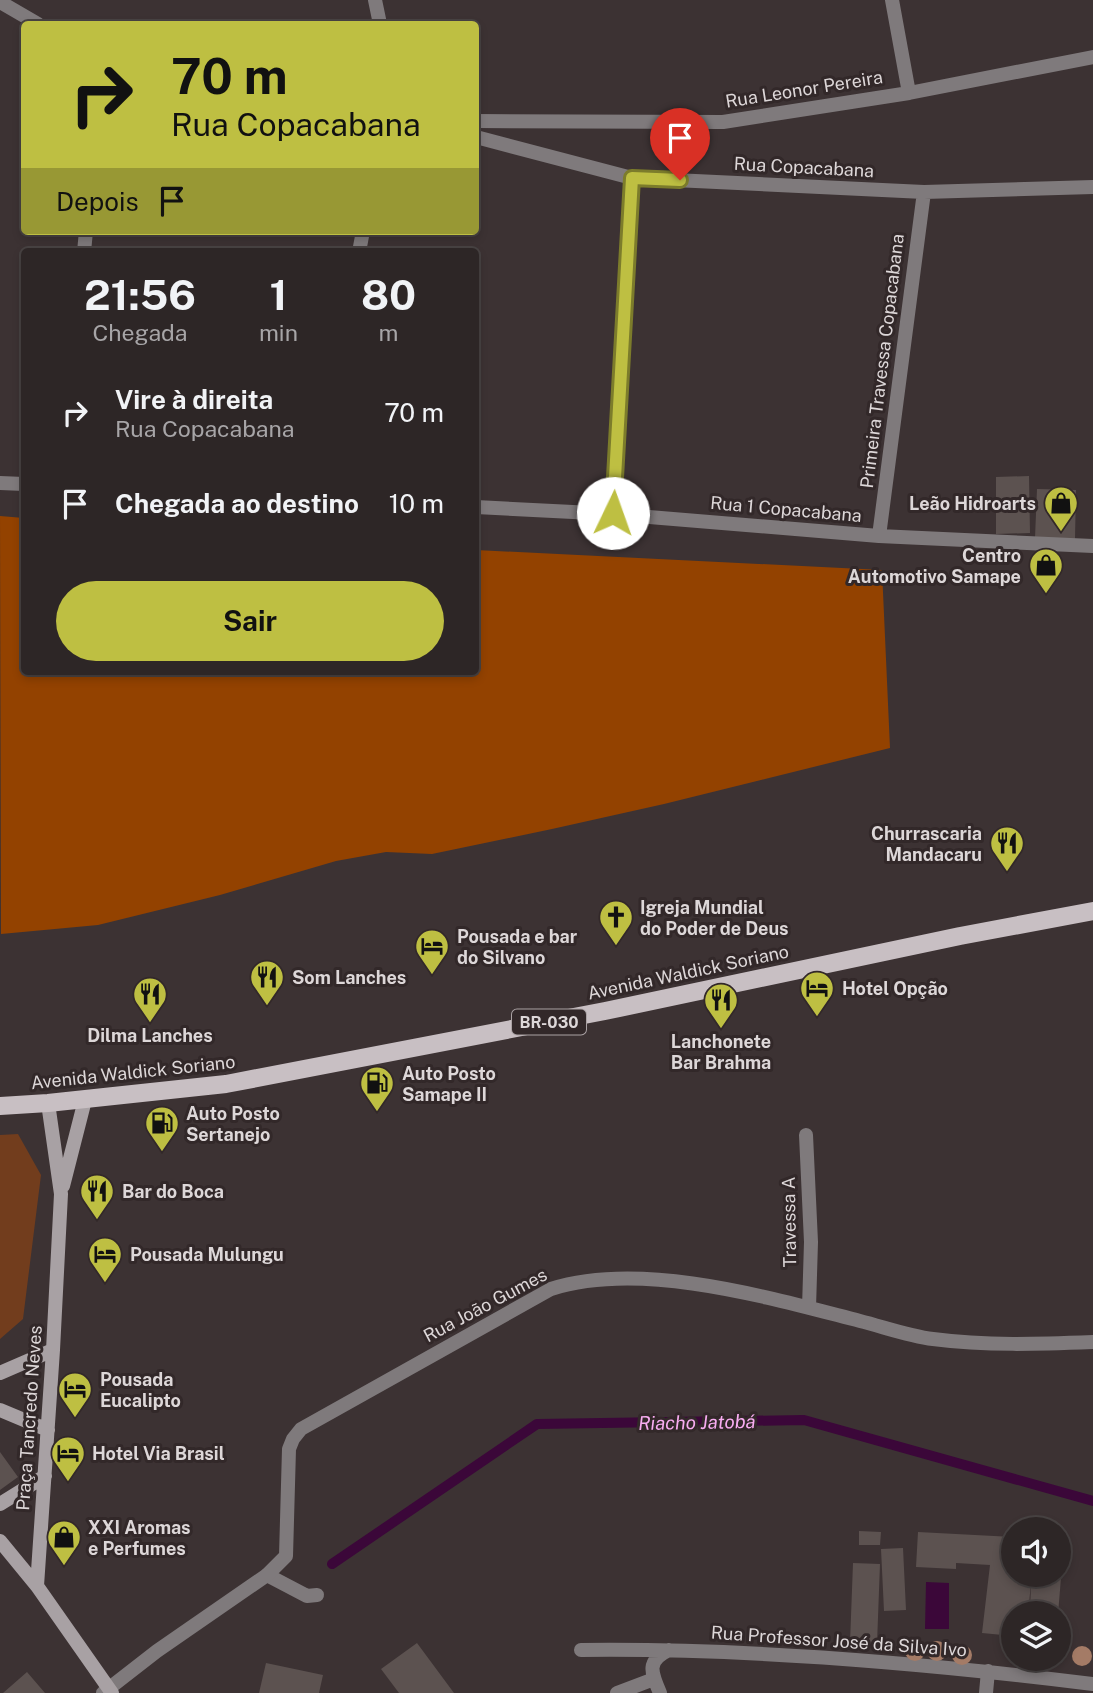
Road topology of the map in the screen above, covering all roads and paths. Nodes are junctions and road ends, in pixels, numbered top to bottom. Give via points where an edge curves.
1 (375, 0) edge
2 (892, 0) edge
3 (0, 2) edge
4 (32, 21) edge
5 (379, 21) edge
6 (1093, 57) edge
7 (909, 93) junction
8 (479, 121) edge
9 (479, 138) edge
10 (632, 178) junction
11 (1093, 187) edge
12 (924, 192) junction
13 (0, 483) edge
14 (21, 484) edge
15 (479, 508) edge
16 (613, 513) junction
17 (879, 536) junction
18 (1093, 546) edge
19 (1093, 911) edge
20 (85, 1100) junction
21 (48, 1104) junction
22 (0, 1106) edge
23 (806, 1135) dead end
24 (61, 1194) junction
25 (809, 1308) junction
26 (1093, 1342) edge
27 (53, 1350) junction
28 (0, 1373) edge
29 (0, 1410) edge
30 (48, 1430) junction
31 (45, 1476) junction
32 (0, 1504) edge
33 (0, 1541) edge
34 (267, 1576) junction
35 (37, 1586) junction
36 (312, 1596) dead end
37 (671, 1649) junction
38 (581, 1650) dead end
39 (988, 1671) junction
40 (654, 1679) junction
41 (1093, 1684) edge
42 (108, 1692) edge
43 (617, 1693) edge
44 (660, 1693) edge
45 (986, 1693) edge

1 - 5 street
2 - 7 street
3 - 4 street
6 - 7 street, Rua Leonor Pereira
7 - 8 street, Rua Leonor Pereira via 723,122
9 - 10 street, Rua Copacabana
10 - 12 street, Rua Copacabana
10 - 16 street
11 - 12 street, Rua Copacabana
12 - 17 street, Primeira Travessa Copacabana
13 - 14 street
15 - 16 street, Rua 1 Copacabana
16 - 17 street, Rua 1 Copacabana
17 - 18 street, Rua 1 Copacabana
19 - 20 main road, Avenida Waldick Soriano / BR-030 via 267,1077
20 - 21 main road, Avenida Waldick Soriano / BR-030
20 - 24 main road, Praça Tancredo Neves
21 - 22 main road, Avenida Waldick Soriano / BR-030
21 - 24 main road, Praça Tancredo Neves
23 - 25 street, Travessa A
24 - 27 main road, Praça Tancredo Neves
25 - 26 street, Rua João Gumes via 931,1339 1001,1344
25 - 34 street, Rua João Gumes via 729,1289 634,1279 576,1281 551,1289 301,1429 289,1449 286,1556
27 - 28 main road
27 - 30 main road, Praça Tancredo Neves
29 - 30 main road
30 - 31 main road, Praça Tancredo Neves
31 - 32 main road
31 - 35 main road, Praça Tancredo Neves
33 - 35 main road
34 - 36 street
34 - 42 street, Rua João Gumes via 158,1651
35 - 42 main road
37 - 38 street, Rua Professor José da Silva Ivo
37 - 39 street, Rua Professor José da Silva Ivo
37 - 40 street via 653,1661
39 - 41 street, Rua Professor José da Silva Ivo
39 - 45 street
40 - 43 street
40 - 44 street

